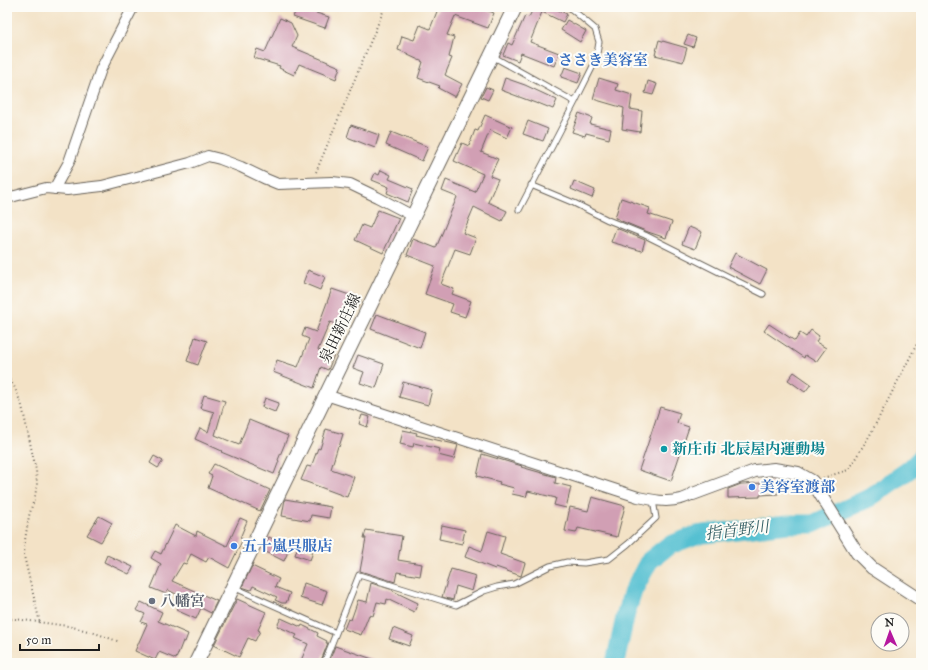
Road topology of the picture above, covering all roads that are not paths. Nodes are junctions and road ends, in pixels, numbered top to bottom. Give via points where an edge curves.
1 (133, 7) edge
2 (515, 7) edge
3 (569, 7) edge
4 (491, 55) junction
5 (575, 102) junction
6 (532, 185) junction
7 (54, 189) junction
8 (7, 198) edge
9 (519, 210) dead end
10 (413, 216) junction
11 (763, 294) dead end
12 (326, 395) junction
13 (693, 494) joint
14 (653, 500) junction
15 (233, 587) junction
16 (921, 600) edge
17 (336, 633) junction
18 (196, 663) edge
19 (324, 663) edge

1 - 7 street via 101,69 69,162
2 - 4 main road, 泉田新庄線
3 - 5 lane via 595,29 600,42 596,60
4 - 5 lane
4 - 10 main road, 泉田新庄線
5 - 6 lane
6 - 9 lane
6 - 11 lane via 645,235
7 - 8 street via 46,188
7 - 10 street via 102,186 208,156 241,167 278,184 350,184
10 - 12 main road, 泉田新庄線
12 - 14 street
12 - 15 main road, 泉田新庄線
13 - 14 street via 680,500
13 - 16 street via 755,471 774,469 798,473 812,482 857,553 872,568
14 - 17 lane via 656,518 609,559 550,566 514,584 484,591 456,605 359,576
15 - 17 lane
15 - 18 main road, 泉田新庄線
17 - 19 lane

